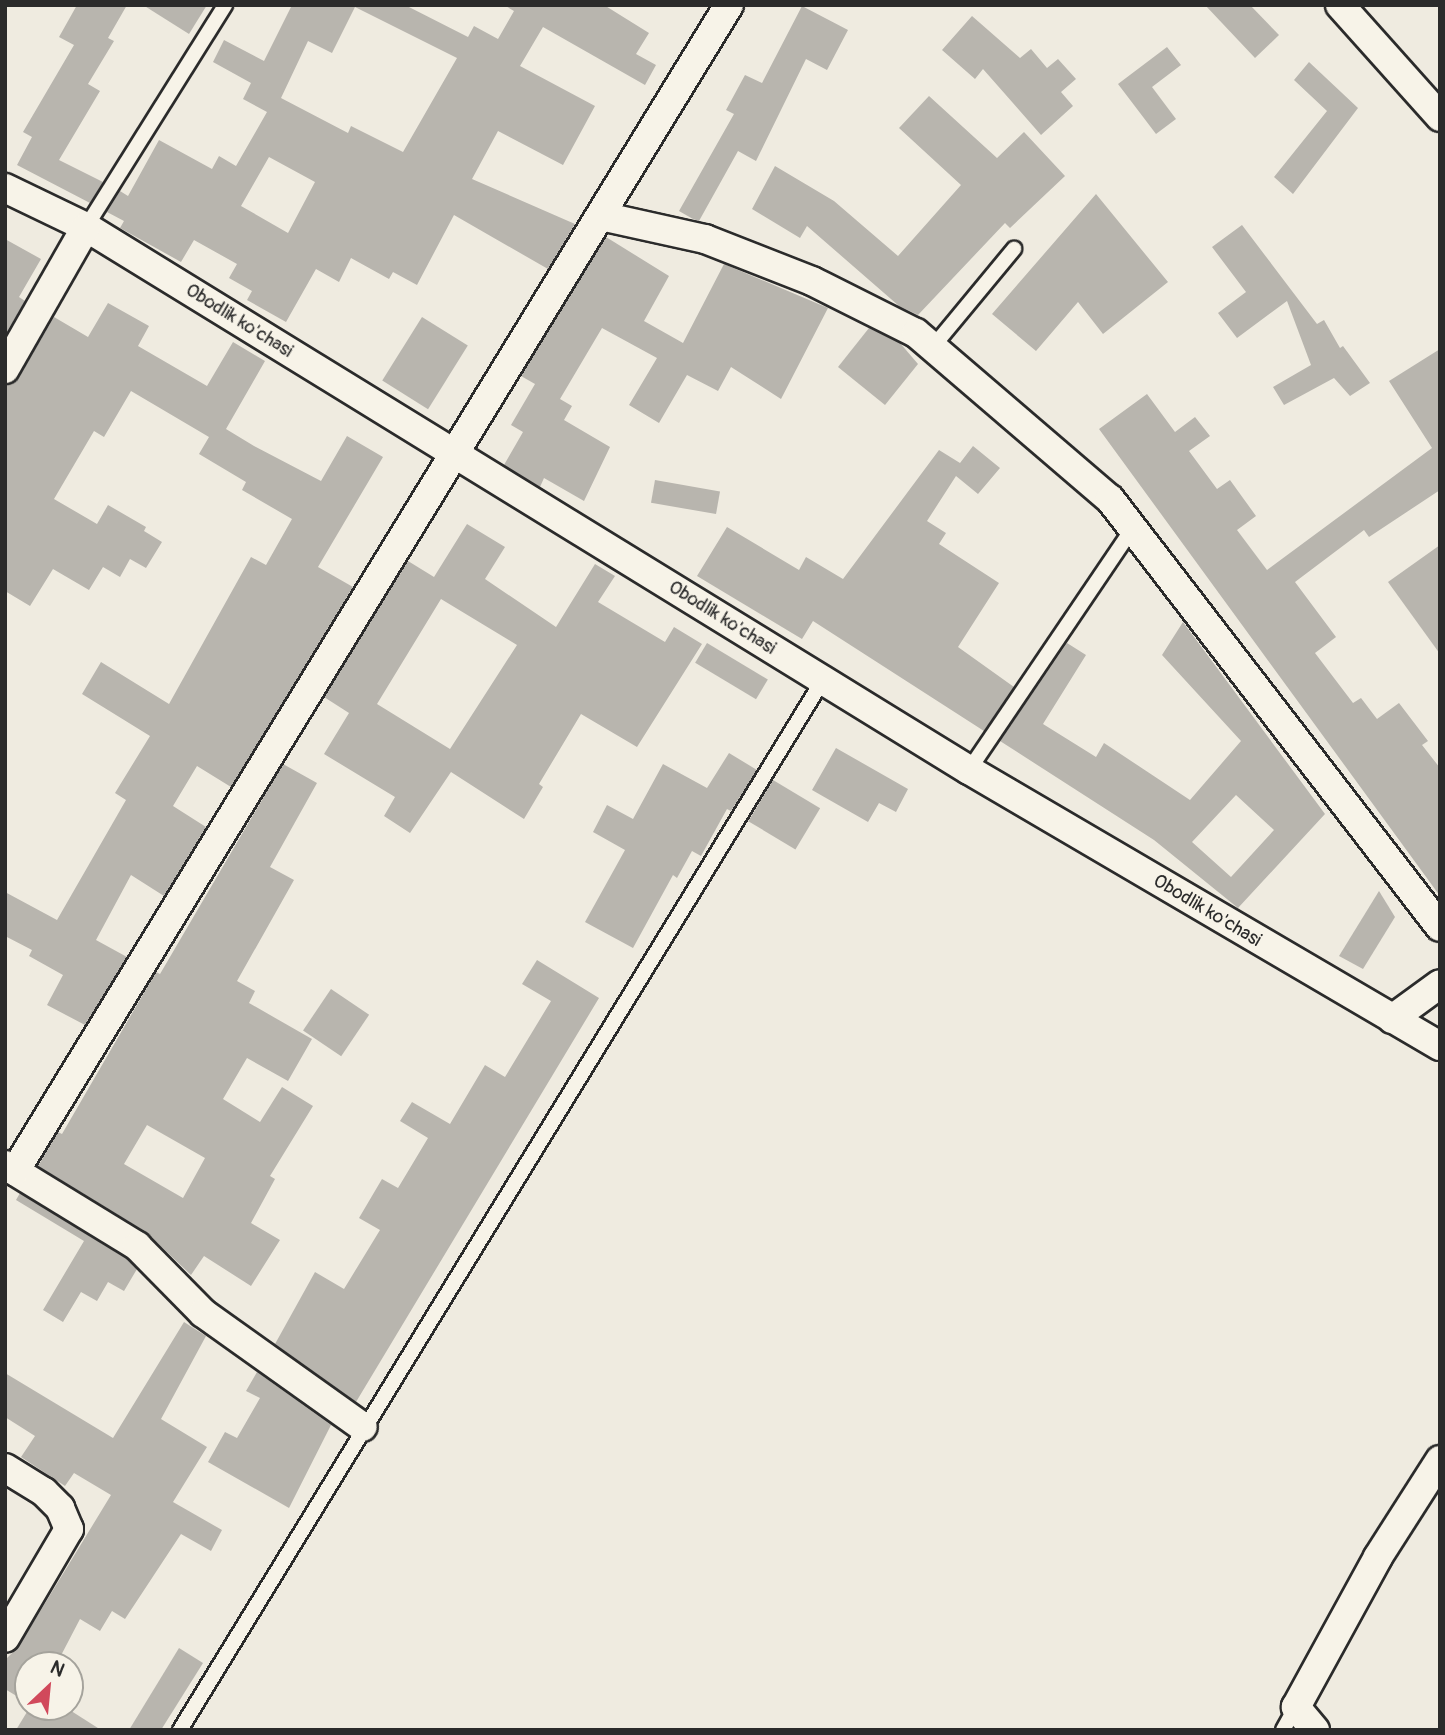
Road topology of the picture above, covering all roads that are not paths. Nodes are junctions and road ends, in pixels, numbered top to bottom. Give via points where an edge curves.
1 (225, 5) edge
2 (729, 5) edge
3 (1340, 5) edge
4 (1440, 117) edge
5 (5, 188) edge
6 (601, 216) junction
7 (86, 228) junction
8 (1014, 250) dead end
9 (932, 348) junction
10 (5, 369) edge
11 (452, 452) junction
12 (1133, 528) junction
13 (823, 680) junction
14 (970, 770) junction
15 (1440, 927) edge
16 (1440, 984) edge
17 (1392, 1019) junction
18 (1440, 1046) edge
19 (10, 1168) edge
20 (363, 1427) junction
21 (1440, 1460) edge
22 (5, 1468) edge
23 (5, 1638) edge
24 (1289, 1718) edge
25 (180, 1730) edge
26 (1315, 1730) edge

1 - 7 lane
2 - 6 street
3 - 4 street
5 - 7 street, Obodlik ko'chasi
6 - 9 street via 705,239 812,281 916,333
6 - 11 street
7 - 10 street
7 - 11 street, Obodlik ko'chasi
8 - 9 lane
9 - 12 street via 1110,499
11 - 13 street, Obodlik ko'chasi
11 - 19 street
12 - 14 lane
12 - 15 street
13 - 14 street, Obodlik ko'chasi
13 - 20 lane
14 - 17 street, Obodlik ko'chasi
16 - 17 street
17 - 18 street, Obodlik ko'chasi
19 - 20 street via 137,1246 203,1312
20 - 25 lane
21 - 24 street via 1378,1557
22 - 23 street via 44,1492 60,1508 69,1529
24 - 26 street

